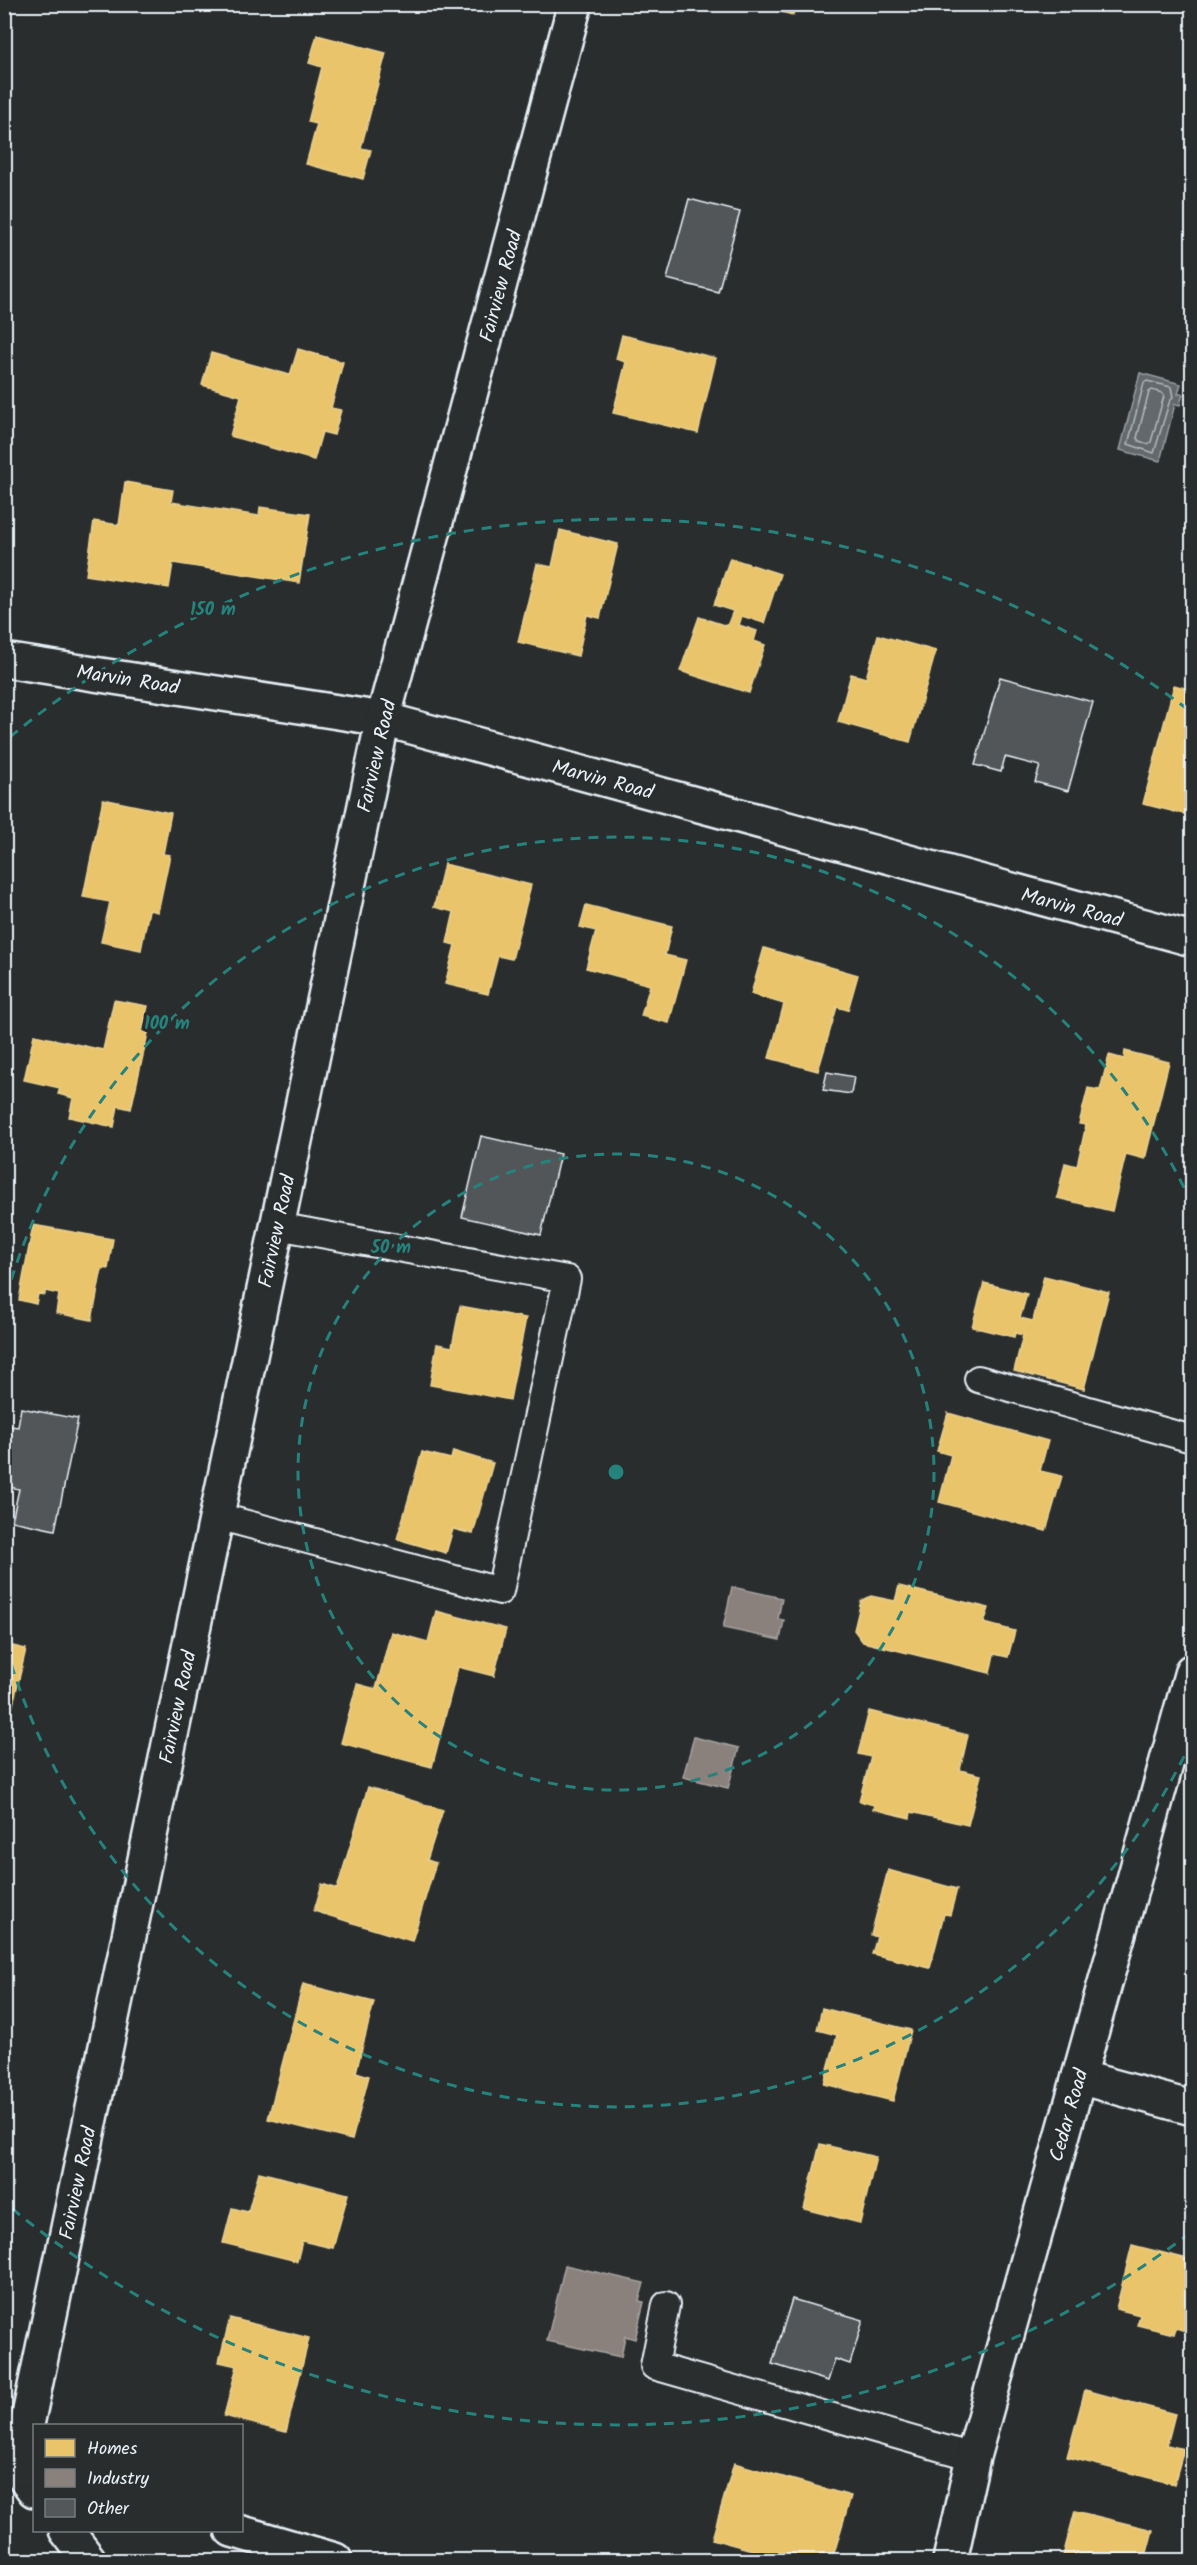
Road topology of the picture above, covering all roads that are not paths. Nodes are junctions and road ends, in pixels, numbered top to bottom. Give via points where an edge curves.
1 (575, 4) edge
2 (4, 660) edge
3 (383, 719) junction
4 (1192, 939) edge
5 (277, 1226) junction
6 (978, 1379) dead end
7 (1192, 1439) edge
8 (217, 1516) junction
9 (1192, 1671) edge
10 (1079, 2077) junction
11 (1192, 2108) edge
12 (666, 2305) dead end
13 (33, 2424) edge
14 (33, 2425) edge
15 (973, 2457) junction
16 (23, 2474) edge
17 (67, 2532) edge
18 (239, 2532) edge
19 (88, 2560) edge
20 (335, 2560) edge
21 (950, 2560) edge

1 - 3 street, Fairview Road
2 - 3 street, Marvin Road
3 - 4 street, Marvin Road
3 - 5 street, Fairview Road
5 - 8 street, Fairview Road
5 - 8 lane via 567,1279 500,1591
6 - 7 lane
8 - 13 street, Fairview Road
9 - 10 street, Cedar Road
10 - 11 street
10 - 15 street, Cedar Road
12 - 15 lane via 654,2366
14 - 16 street, Fairview Road
15 - 21 street, Cedar Road
17 - 19 street
18 - 20 street

